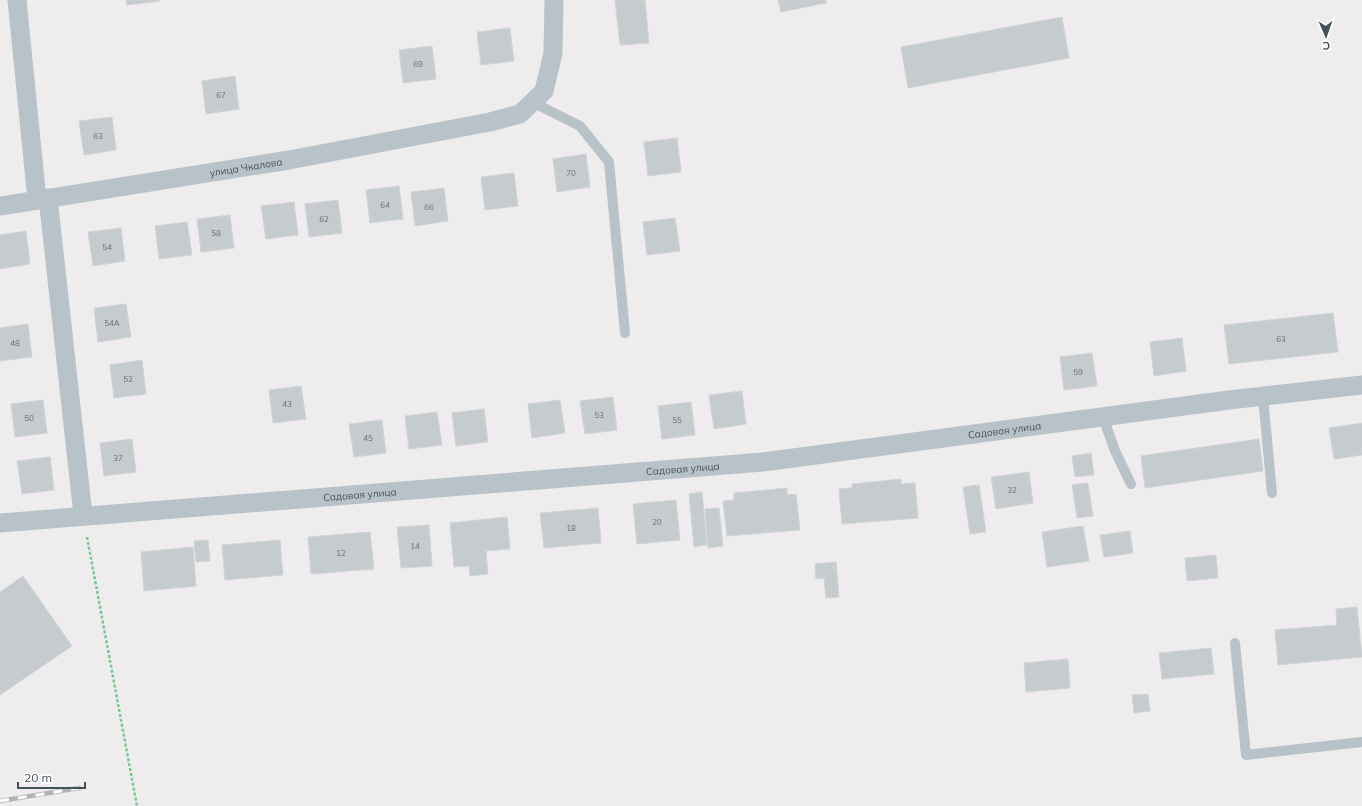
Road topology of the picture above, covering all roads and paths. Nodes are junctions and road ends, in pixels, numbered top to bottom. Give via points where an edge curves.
1 (17, 0) edge
2 (554, 0) edge
3 (532, 102) junction
4 (43, 199) junction
5 (0, 206) edge
6 (625, 333) dead end
7 (1362, 385) edge
8 (1263, 397) junction
9 (1103, 417) junction
10 (1131, 484) dead end
11 (1272, 493) dead end
12 (83, 515) junction
13 (0, 523) edge
14 (1235, 643) dead end
15 (1362, 742) edge
16 (137, 806) edge

1 - 4 street
2 - 3 street, улица Чкалова via 553,53 544,91
3 - 4 street, улица Чкалова via 520,114 490,122 289,160
3 - 6 lane via 580,126 609,162
4 - 5 street, улица Чкалова
4 - 12 street
7 - 8 street, Садовая улица
8 - 9 street, Садовая улица
8 - 11 lane
9 - 10 lane via 1115,451
9 - 12 street, Садовая улица via 763,462
12 - 13 street, Садовая улица
12 - 16 path
14 - 15 lane via 1246,755

